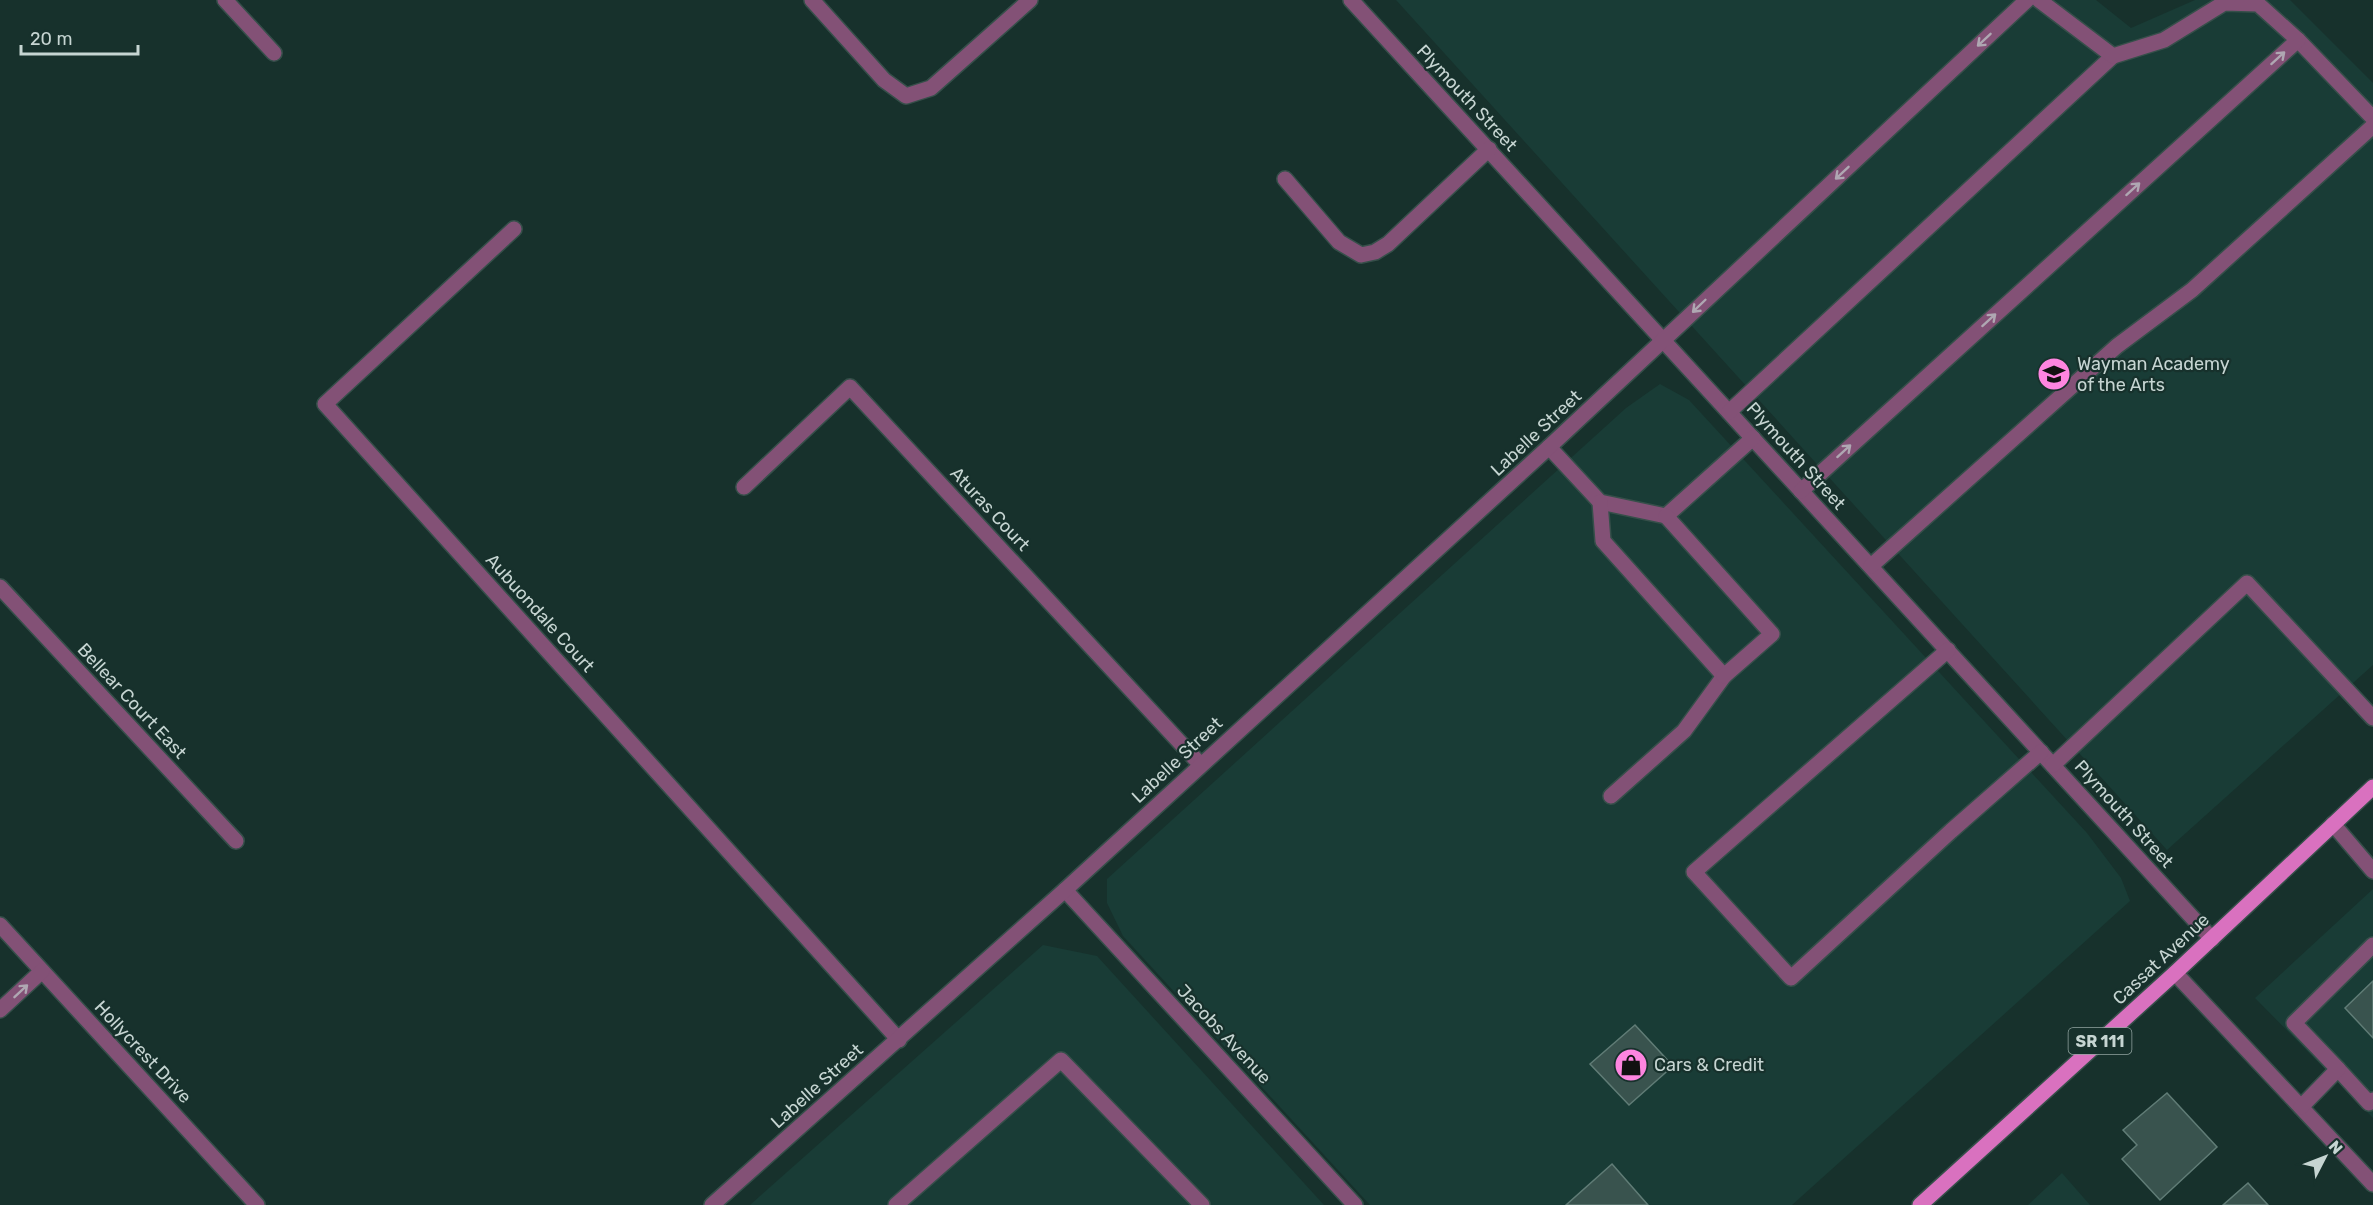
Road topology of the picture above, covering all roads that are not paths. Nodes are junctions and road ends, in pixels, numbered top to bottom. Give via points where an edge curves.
1 (225, 0) edge
2 (812, 0) edge
3 (1030, 0) edge
4 (1351, 0) edge
5 (2027, 0) edge
6 (2038, 0) edge
7 (2298, 40) junction
8 (274, 53) dead end
9 (2113, 56) junction
10 (2373, 118) edge
11 (2373, 126) edge
12 (1488, 149) junction
13 (1285, 179) dead end
14 (514, 229) dead end
15 (1664, 341) junction
16 (1729, 412) junction
17 (1752, 438) junction
18 (1549, 447) junction
19 (744, 487) dead end
20 (1801, 491) junction
21 (1600, 502) junction
22 (1666, 516) junction
23 (1871, 566) junction
24 (0, 587) edge
25 (1948, 650) junction
26 (1724, 676) junction
27 (2373, 718) edge
28 (2041, 752) junction
29 (1200, 764) junction
30 (2053, 765) junction
31 (2373, 788) edge
32 (1611, 796) dead end
33 (2333, 824) junction
34 (236, 841) dead end
35 (2373, 871) edge
36 (1065, 890) junction
37 (0, 925) edge
38 (2212, 939) junction
39 (2373, 945) edge
40 (42, 971) junction
41 (2175, 973) junction
42 (0, 1010) edge
43 (899, 1040) junction
44 (2338, 1069) junction
45 (2371, 1101) edge
46 (2301, 1107) junction
47 (2373, 1184) edge
48 (258, 1205) edge
49 (712, 1205) edge
50 (896, 1205) edge
51 (1202, 1205) edge
52 (1355, 1205) edge
53 (1920, 1205) edge

1 - 8 street
2 - 3 street via 885,80 906,96 931,88
4 - 12 street, Plymouth Street
5 -> 15 street, Labelle Street
6 - 9 street
7 - 9 street via 2258,4 2224,3 2164,40
7 - 10 street
20 -> 7 street
9 - 16 street
11 - 23 street via 2192,290 2117,346
12 - 13 street via 1388,244 1361,255 1339,243
12 - 15 street, Plymouth Street
14 - 43 street, Aubuondale Court via 325,404
15 - 16 street, Plymouth Street
15 - 18 street, Labelle Street
16 - 17 street, Plymouth Street
17 - 20 street, Plymouth Street
17 - 22 street
18 - 21 street
18 - 29 street, Labelle Street
19 - 29 street, Aturas Court via 850,387
20 - 23 street, Plymouth Street
21 - 22 street
21 - 26 street via 1603,542
22 - 26 street via 1772,634
23 - 25 street, Plymouth Street
24 - 34 street, Bellear Court East
25 - 28 street, Plymouth Street
25 - 28 street via 1694,872 1791,978
26 - 32 street via 1684,731
27 - 30 street via 2247,583
28 - 30 street, Plymouth Street
29 - 36 street, Labelle Street
30 - 38 street, Plymouth Street
31 - 33 main road, Cassat Avenue / SR 111
33 - 35 street
33 - 38 main road, Cassat Avenue / SR 111
36 - 43 street, Labelle Street
36 - 52 street, Jacobs Avenue
37 - 40 street, Hollycrest Drive
38 - 41 main road, Cassat Avenue / SR 111
39 - 44 street via 2294,1023
42 -> 40 street
40 - 48 street, Hollycrest Drive
41 - 46 street
41 - 53 main road, Cassat Avenue / SR 111
43 - 49 street, Labelle Street
44 - 45 street
44 - 46 street
46 - 47 street
50 - 51 street via 1061,1060

